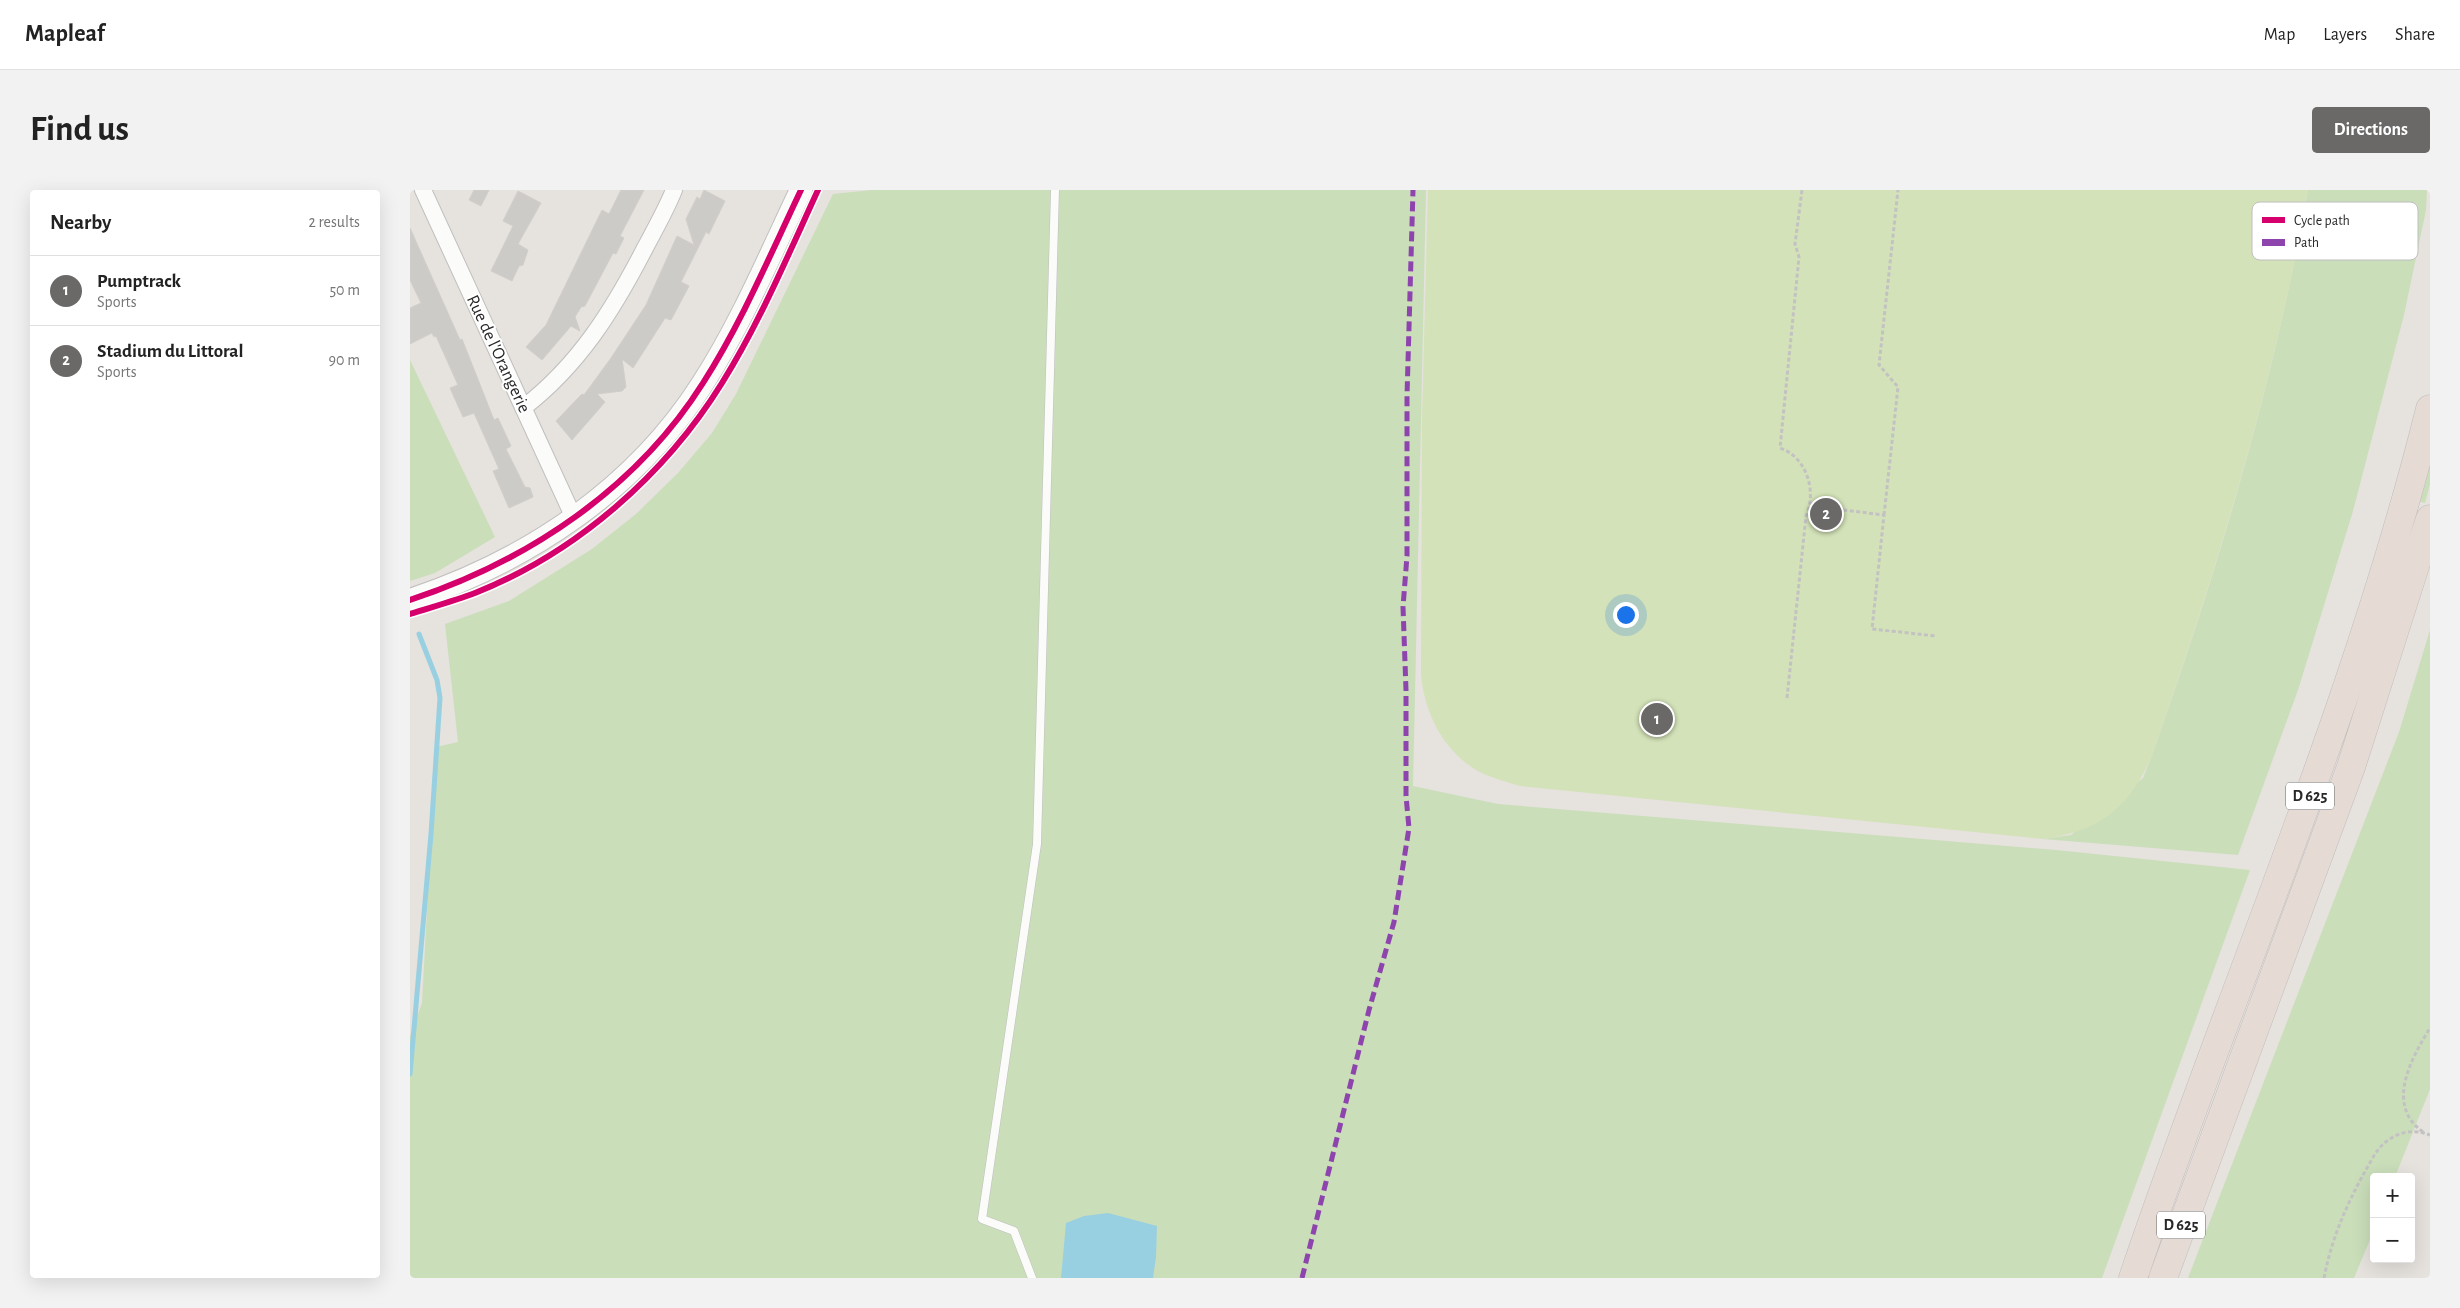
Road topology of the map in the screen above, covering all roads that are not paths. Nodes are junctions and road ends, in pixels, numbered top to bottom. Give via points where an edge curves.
1 (423, 190) edge
2 (674, 190) edge
3 (801, 190) edge
4 (1055, 190) edge
5 (523, 408) junction
6 (2430, 409) edge
7 (574, 518) junction
8 (2430, 519) edge
9 (410, 600) edge
10 (1032, 1278) edge
11 (2133, 1278) edge
12 (2163, 1278) edge

1 - 5 street, Rue de l'Orangerie
2 - 5 street via 607,318 572,363
3 - 7 street via 731,334 694,396 644,457
4 - 10 lane via 1037,844 982,1219 1014,1231
5 - 7 street, Rue de l'Orangerie
6 - 11 highway, D 625 via 2353,671
7 - 9 street via 486,570
8 - 12 highway, D 625 via 2348,774

